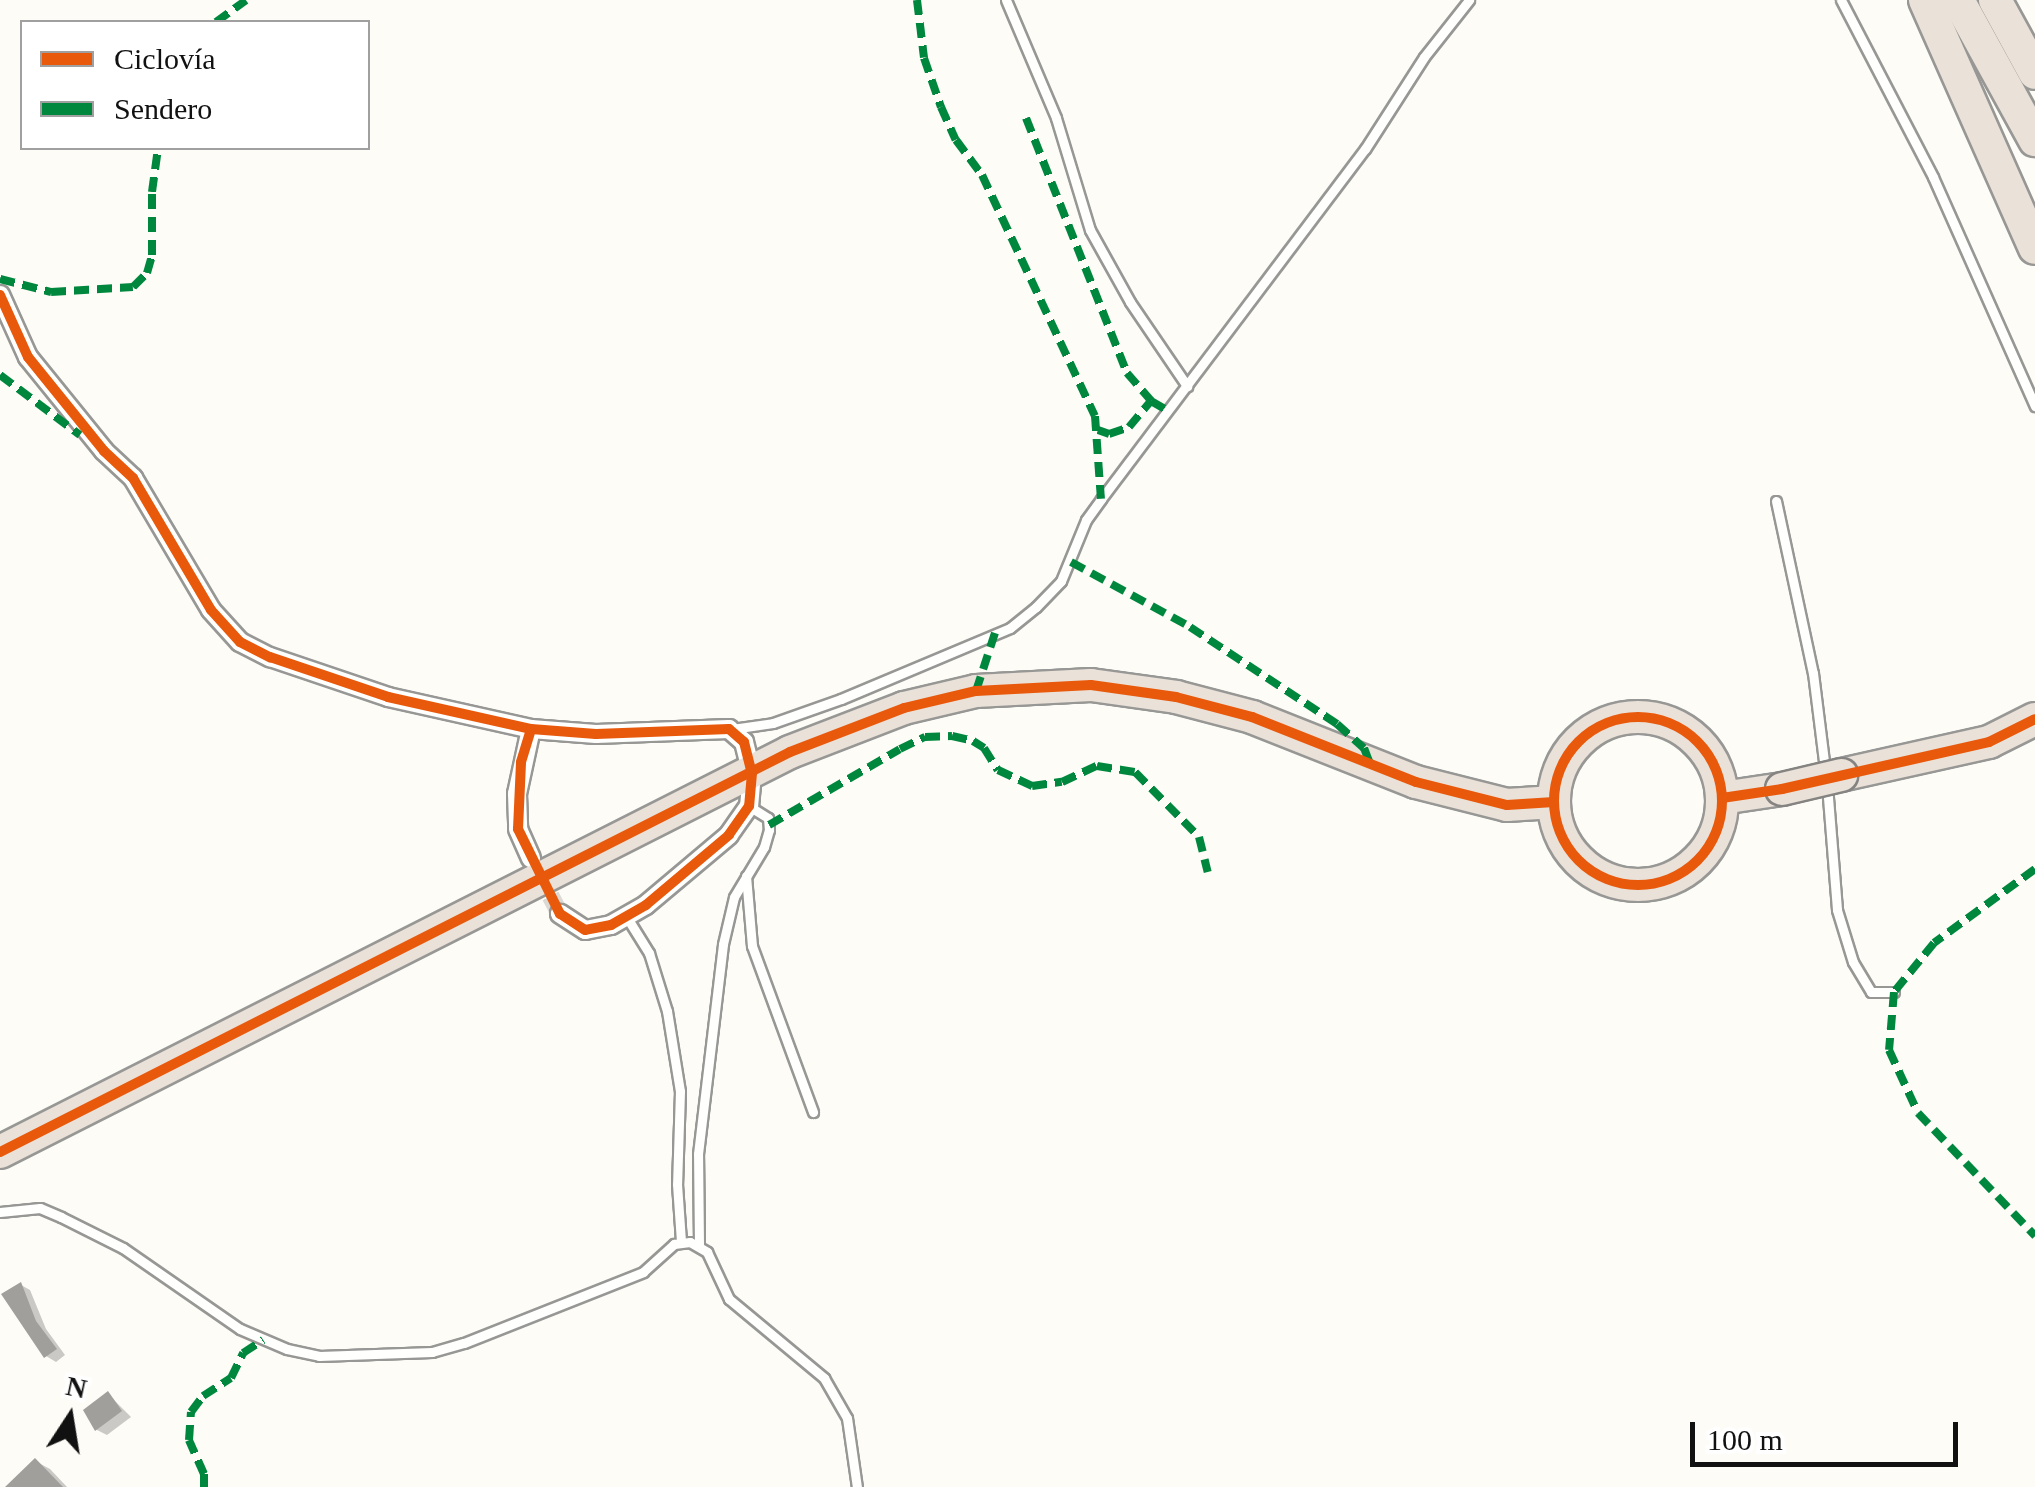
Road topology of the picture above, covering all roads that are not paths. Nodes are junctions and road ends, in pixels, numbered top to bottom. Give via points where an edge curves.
1 (1006, 0) edge
2 (1469, 0) edge
3 (1840, 0) edge
4 (1925, 0) edge
5 (1958, 0) edge
6 (1994, 0) edge
7 (2035, 74) edge
8 (2035, 140) edge
9 (2035, 248) edge
10 (0, 295) edge
11 (1186, 386) junction
12 (2035, 406) edge
13 (1776, 501) dead end
14 (2035, 719) edge
15 (531, 729) junction
16 (729, 729) junction
17 (1989, 742) junction
18 (2035, 743) edge
19 (752, 772) junction
20 (1722, 798) junction
21 (1554, 802) junction
22 (749, 806) junction
23 (531, 858) tunnel mouth
24 (746, 874) junction
25 (560, 914) dead end
26 (626, 916) junction
27 (1894, 992) dead end
28 (813, 1112) dead end
29 (0, 1152) edge
30 (0, 1212) edge
31 (682, 1241) junction
32 (699, 1245) junction
33 (857, 1487) edge

1 - 11 lane via 1056,118 1090,230
2 - 11 lane
3 - 12 lane via 1933,176
4 - 9 highway
5 - 8 highway
6 - 7 highway
10 - 15 street via 28,357 133,478 212,610 240,642 388,697
11 - 16 lane via 1086,520 1061,581 1010,628 841,700 773,723
13 - 27 lane via 1813,674 1838,910 1853,962 1871,992
14 - 17 highway
15 - 16 street
15 - 23 street via 516,794 518,830
16 - 19 street via 744,742
17 - 18 highway
17 - 20 highway, bridge
19 - 21 highway via 904,708 976,691 1091,685 1252,717 1416,782 1507,805
19 - 22 street
19 - 29 highway
20 - 21 highway via 1713,763 1696,740 1646,717 1618,720 1582,740 1558,774
20 - 21 highway via 1712,843 1694,864 1644,885 1592,872 1558,830
22 - 24 lane via 768,818 770,830
22 - 26 street via 694,867
24 - 28 lane via 752,946
24 - 32 lane via 724,944 698,1154
25 - 26 street via 584,930
26 - 31 lane via 649,954 670,1028 680,1091 676,1184
30 - 31 lane via 40,1208 61,1217 123,1248 240,1329 319,1356 420,1353 464,1343 642,1272
31 - 32 lane
32 - 33 lane via 730,1299 824,1378 846,1418

